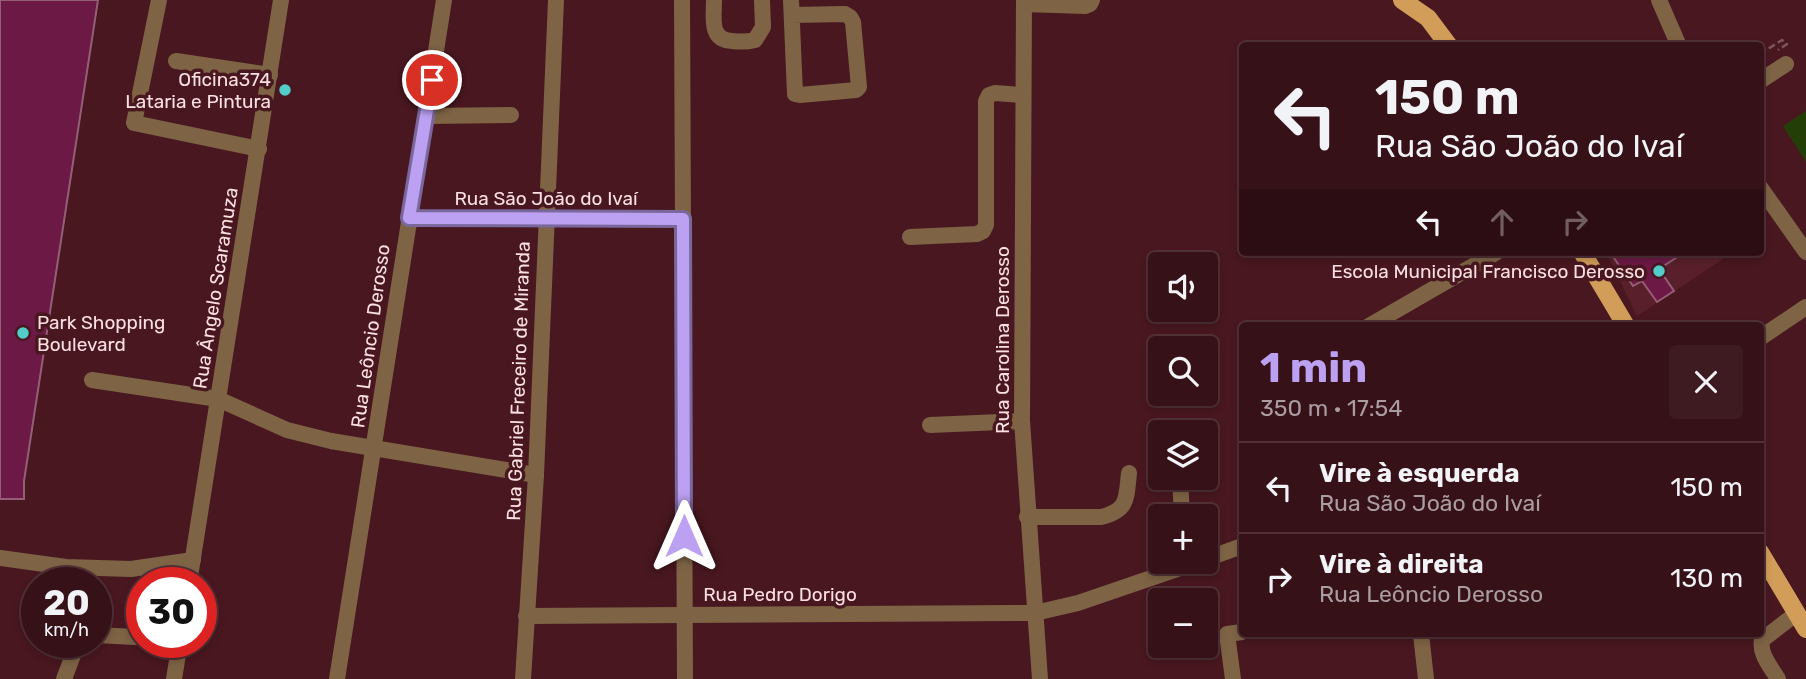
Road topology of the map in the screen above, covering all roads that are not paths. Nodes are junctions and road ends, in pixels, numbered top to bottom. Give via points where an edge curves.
1 (159, 0) edge
2 (281, 0) edge
3 (444, 0) edge
4 (556, 0) edge
5 (682, 0) edge
6 (714, 0) edge
7 (762, 0) edge
8 (1092, 0) edge
9 (1402, 0) edge
10 (1414, 0) edge
11 (1660, 0) edge
12 (1024, 2) edge
13 (791, 7) edge
14 (1428, 18) junction
15 (1445, 42) edge
16 (1677, 42) edge
17 (176, 61) dead end
18 (1786, 64) dead end
19 (270, 75) junction
20 (1764, 78) edge
21 (1022, 95) junction
22 (511, 115) dead end
23 (426, 116) junction
24 (259, 149) junction
25 (1764, 193) edge
26 (409, 218) junction
27 (546, 219) junction
28 (683, 219) junction
29 (910, 237) dead end
30 (1806, 252) edge
31 (1490, 256) edge
32 (1584, 256) edge
33 (1806, 307) edge
34 (1376, 322) edge
35 (1624, 322) edge
36 (1764, 335) edge
37 (92, 380) dead end
38 (218, 399) junction
39 (1022, 421) junction
40 (930, 425) dead end
41 (375, 448) junction
42 (1129, 473) dead end
43 (536, 475) junction
44 (1027, 517) junction
45 (1239, 547) edge
46 (1218, 555) edge
47 (0, 558) edge
48 (1764, 559) edge
49 (193, 560) junction
50 (192, 567) edge
51 (1158, 574) edge
52 (1035, 613) junction
53 (684, 615) junction
54 (526, 616) junction
55 (1801, 621) edge
56 (1239, 633) edge
57 (1421, 637) edge
58 (72, 658) edge
59 (177, 658) edge
60 (64, 679) edge
61 (174, 679) edge
62 (337, 679) edge
63 (523, 679) edge
64 (685, 679) edge
65 (1040, 679) edge
66 (1233, 679) edge
67 (1426, 679) edge
68 (1778, 679) edge

1 - 24 street via 134,123
2 - 19 street, Rua Ângelo Scaramuza
3 - 23 street, Rua Leôncio Derosso
4 - 27 street, Rua Gabriel Freceiro de Miranda
5 - 28 street
6 - 7 street via 717,36 722,41 747,42 755,40 763,27
8 - 12 street via 1085,6
9 - 14 main road
10 - 14 street
11 - 16 street
12 - 21 street, Rua Carolina Derosso
13 - 13 street via 850,16 856,90 794,94
14 - 15 main road
17 - 19 street
18 - 20 street
19 - 24 street, Rua Ângelo Scaramuza
21 - 29 street via 995,93 986,100 983,231
21 - 39 street, Rua Carolina Derosso
22 - 23 street
23 - 26 street, Rua Leôncio Derosso
24 - 38 street, Rua Ângelo Scaramuza
25 - 30 street
26 - 27 street, Rua São João do Ivaí
26 - 41 street, Rua Leôncio Derosso
27 - 28 street, Rua São João do Ivaí
27 - 43 street, Rua Gabriel Freceiro de Miranda
28 - 53 street
31 - 34 street
32 - 35 main road
33 - 36 street
37 - 38 street
38 - 41 street via 287,430
38 - 49 street, Rua Ângelo Scaramuza
39 - 40 street
39 - 44 street, Rua Carolina Derosso
41 - 43 street
41 - 62 street, Rua Leôncio Derosso
42 - 44 street via 1126,501 1110,515
43 - 54 street, Rua Gabriel Freceiro de Miranda
44 - 52 street, Rua Carolina Derosso
45 - 46 street
47 - 49 street via 131,569
48 - 55 main road
49 - 50 street, Rua Ângelo Scaramuza
51 - 52 street, Rua Pedro Dorigo
52 - 53 street, Rua Pedro Dorigo
52 - 65 street, Rua Carolina Derosso
53 - 54 street, Rua Pedro Dorigo
53 - 64 street
54 - 63 street, Rua Gabriel Freceiro de Miranda
55 - 68 street via 1760,645
56 - 66 street via 1227,635
57 - 67 street
58 - 60 street
59 - 61 street

